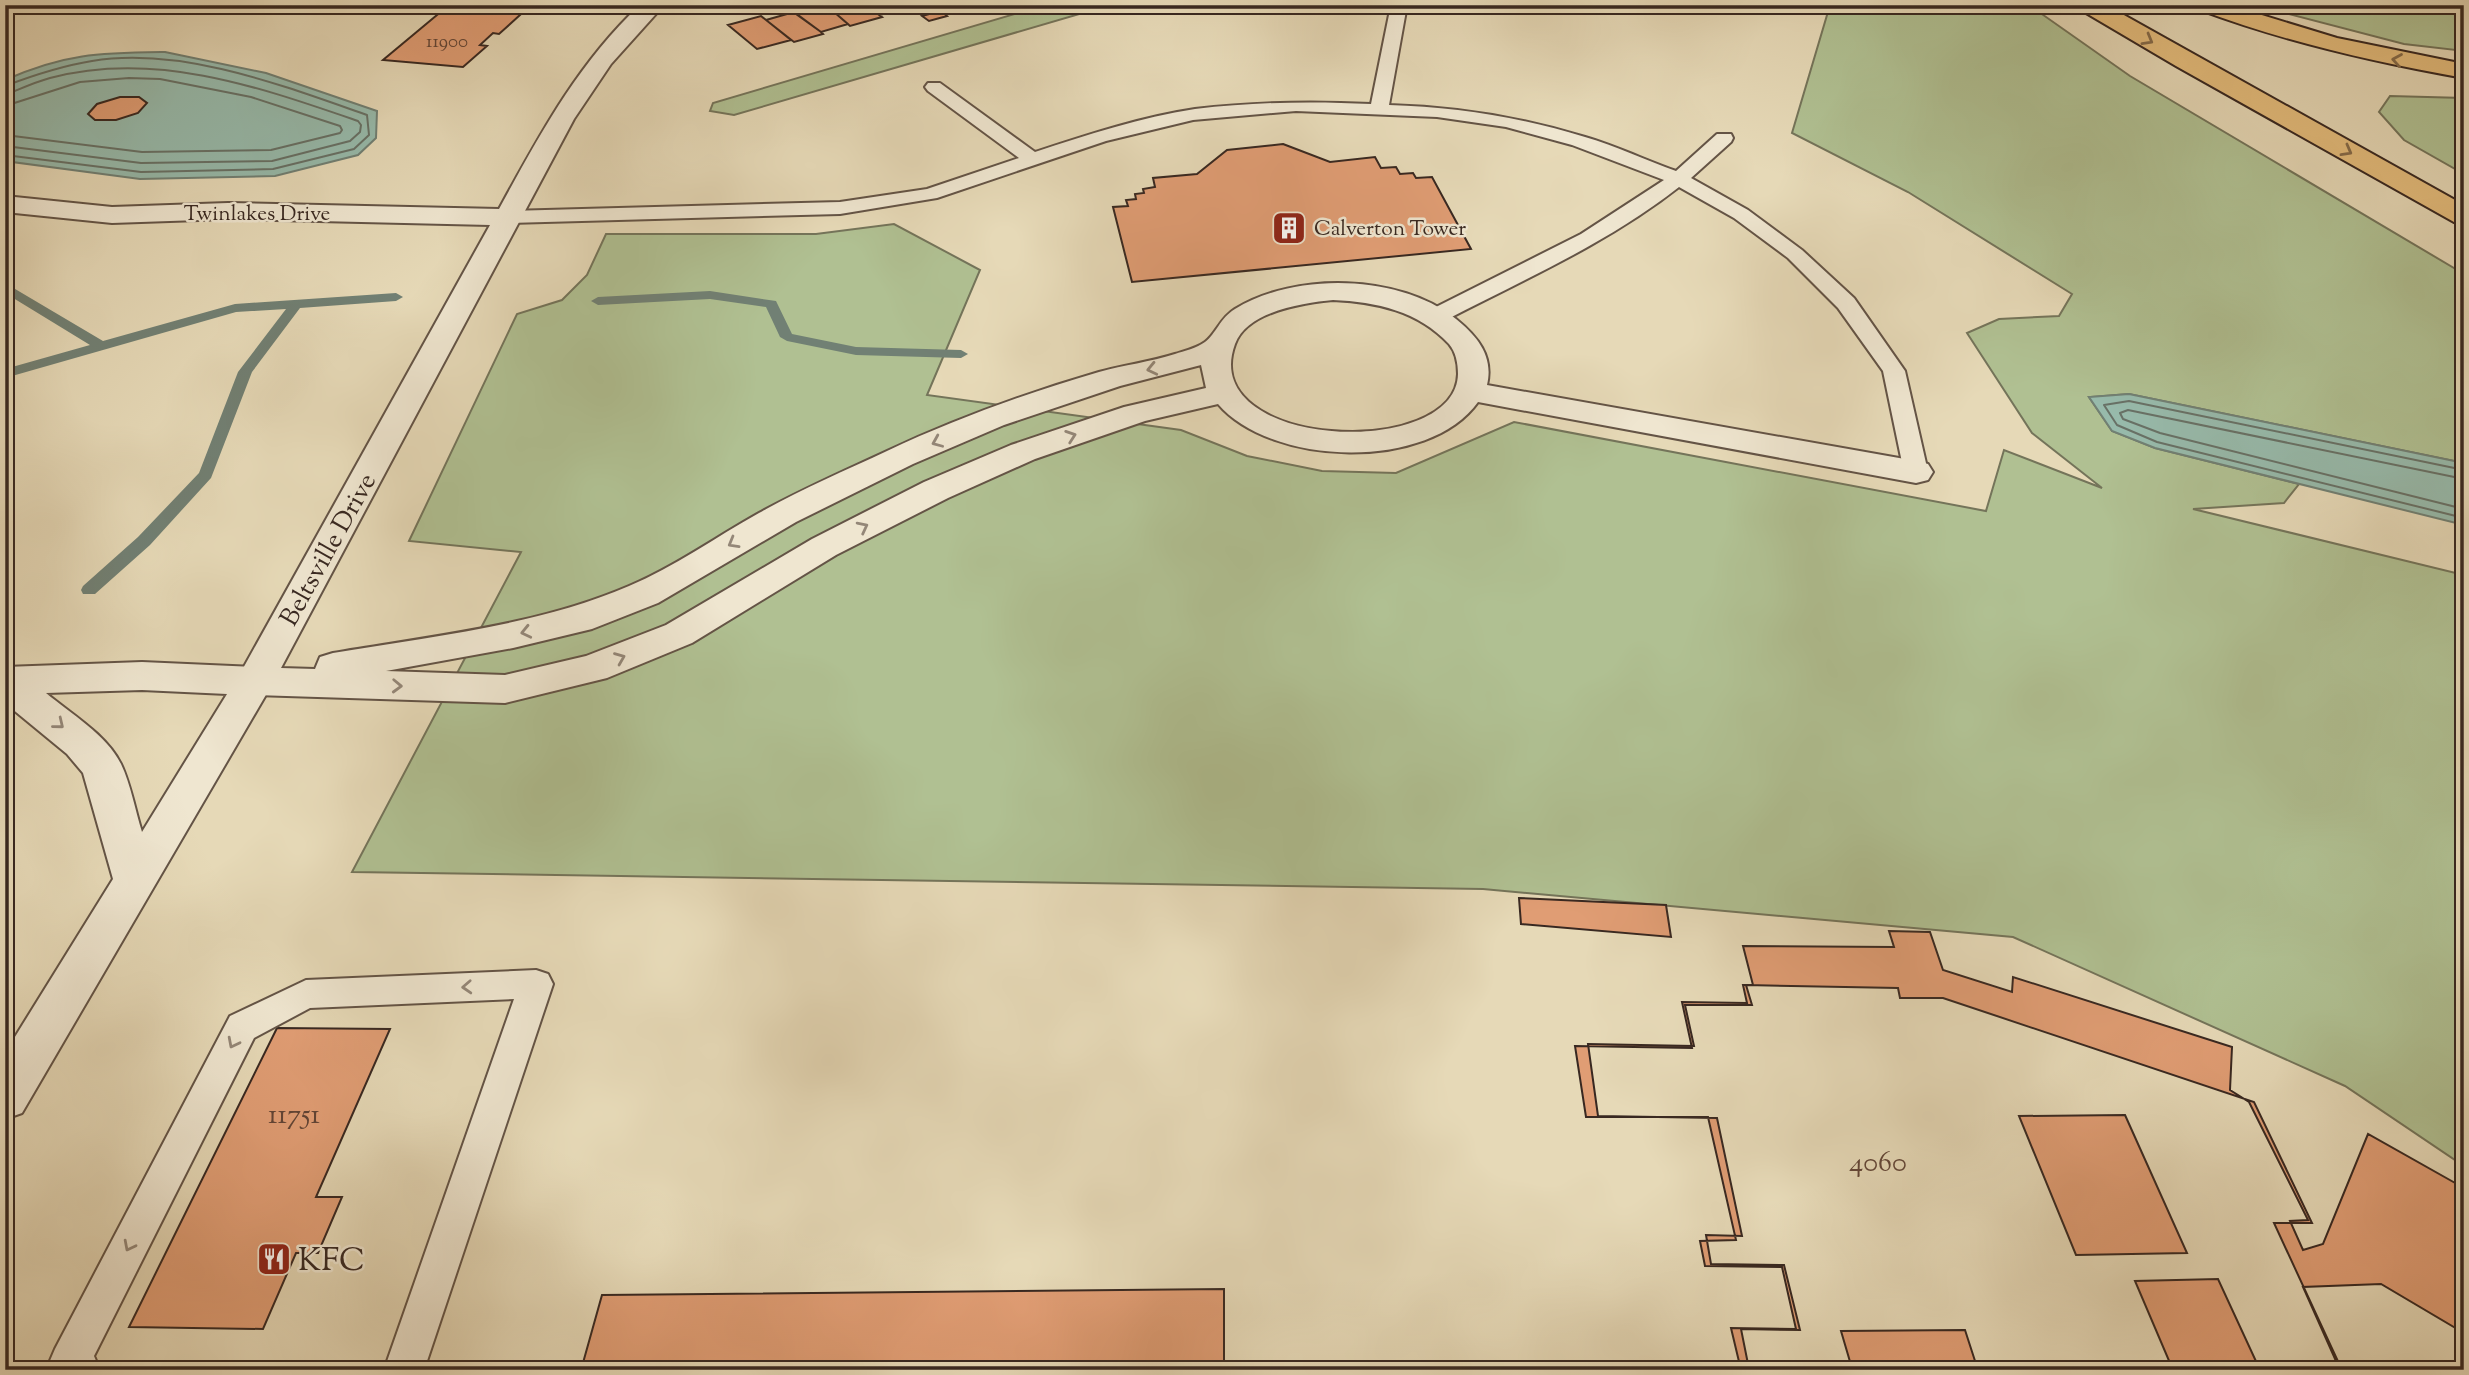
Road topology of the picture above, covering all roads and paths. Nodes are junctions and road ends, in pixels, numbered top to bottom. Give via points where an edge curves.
1 (653, 5) edge
2 (1399, 5) edge
3 (2090, 5) edge
4 (2208, 5) edge
5 (2464, 71) edge
6 (934, 87) dead end
7 (1379, 108) junction
8 (1724, 138) dead end
9 (1032, 159) junction
10 (1678, 179) junction
11 (5, 204) edge
12 (2464, 216) edge
13 (509, 217) junction
14 (1436, 316) junction
15 (1217, 348) junction
16 (1469, 391) junction
17 (1224, 393) junction
18 (1916, 472) joint
19 (784, 514) junction
20 (824, 547) junction
21 (255, 681) junction
22 (5, 682) edge
23 (135, 881) junction
24 (5, 1097) edge
25 (80, 1370) edge
26 (404, 1370) edge

1 - 13 street, Beltsville Drive via 614,42 588,77
2 - 7 lane
3 -> 12 highway
5 -> 4 highway via 2301,37
6 - 9 lane
7 - 9 lane via 1296,106 1193,115
7 - 10 lane via 1507,122 1579,141
8 - 10 lane
9 - 13 lane via 930,194 840,208
10 - 14 lane via 1638,209
10 - 18 lane via 1741,214 1795,254 1846,303 1894,371
11 - 13 street, Twinlakes Drive via 112,215 228,211
13 - 21 street, Beltsville Drive
14 - 15 street via 1392,298 1363,293 1303,294 1254,310 1228,331
14 - 16 street via 1464,341 1471,355 1474,375
15 - 17 street via 1216,374
15 -> 19 street via 993,418
16 - 17 street via 1451,413 1427,428 1363,442 1294,436 1264,425
16 - 18 street
20 -> 17 street via 1023,452 1135,414
19 - 20 street
19 -> 21 street via 645,594 579,620
21 -> 20 street via 505,689 594,668 679,634
21 - 22 street via 142,676
21 - 23 street, Beltsville Drive
22 -> 23 street via 81,743 102,767
23 - 24 street, Beltsville Drive
26 -> 25 lane via 536,984 306,994 242,1027 69,1363

